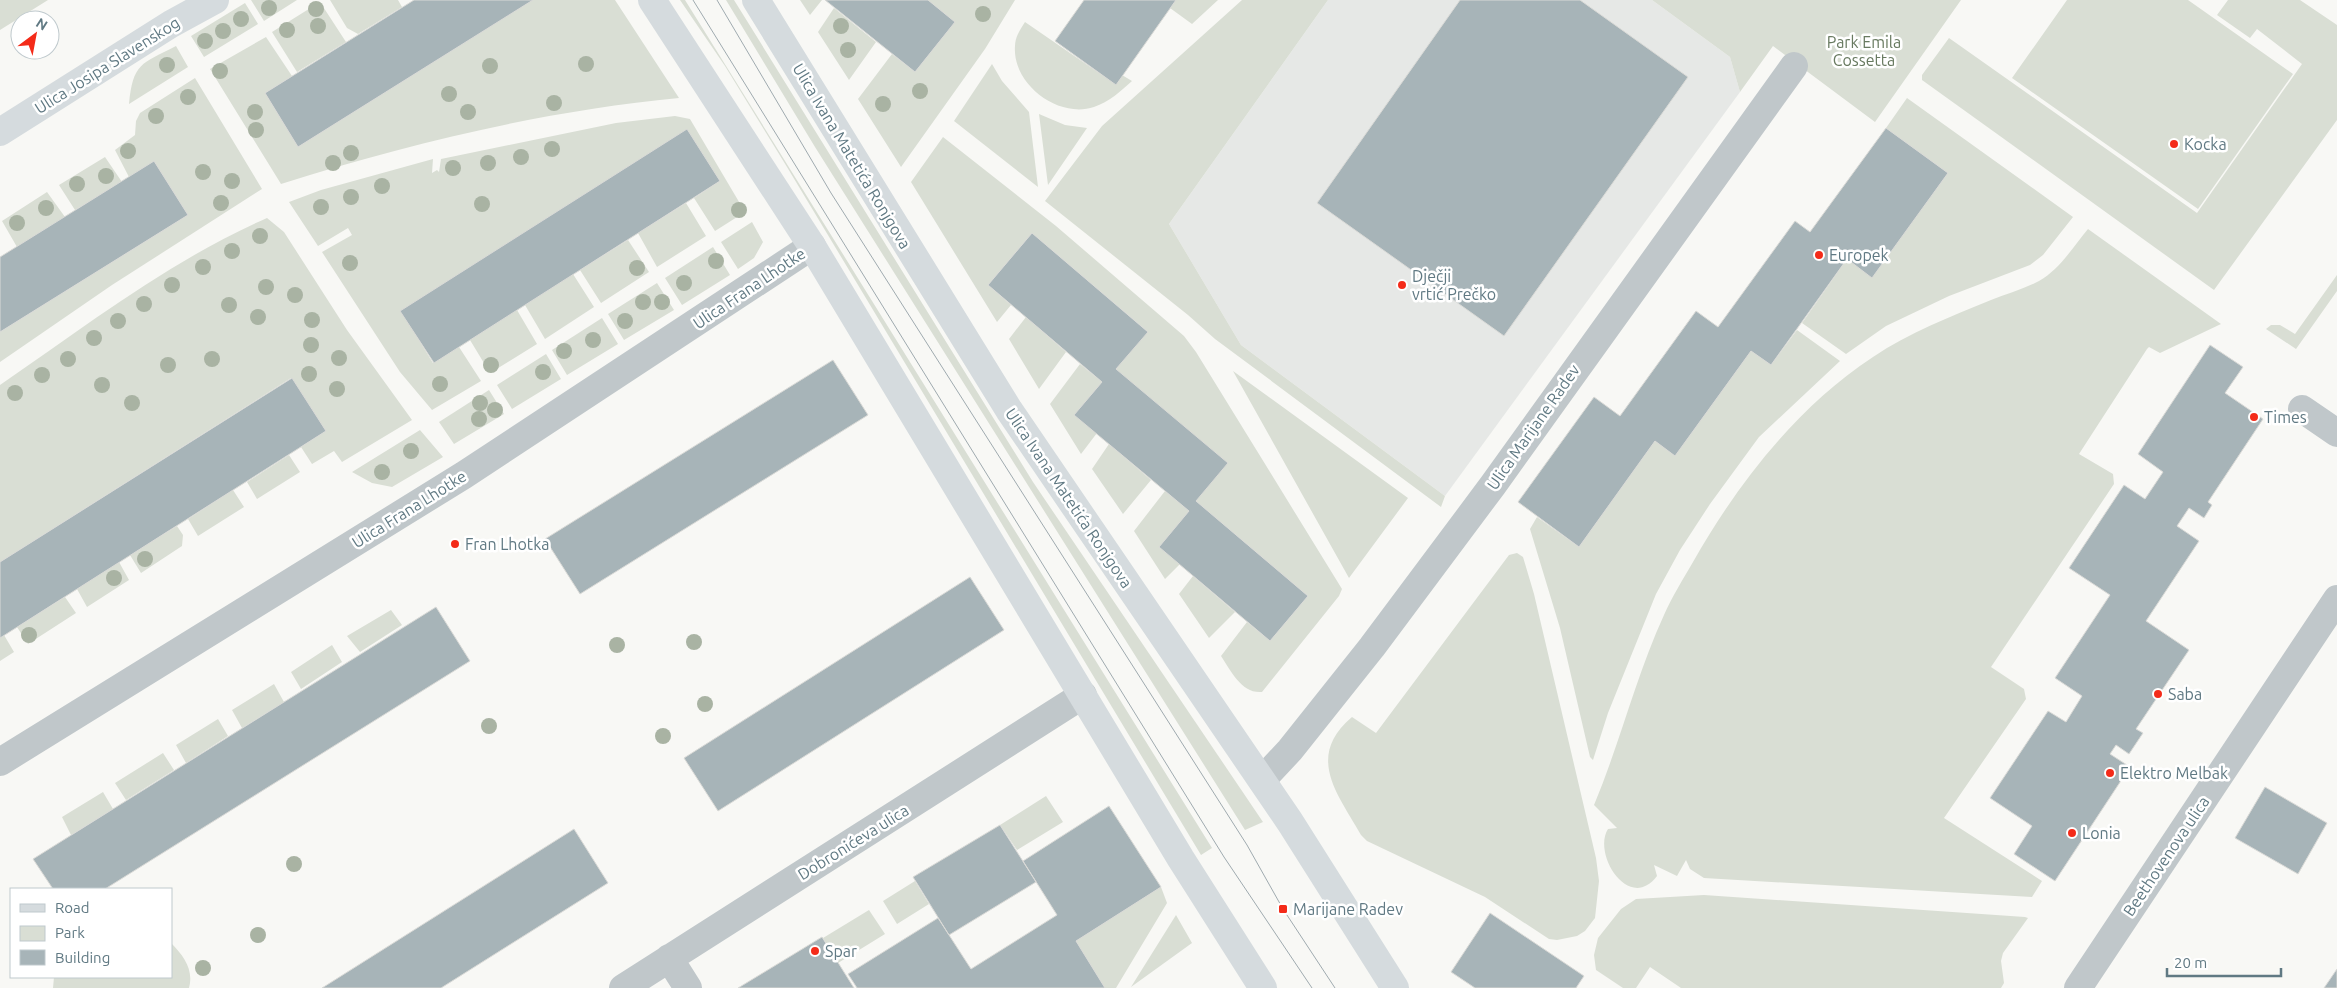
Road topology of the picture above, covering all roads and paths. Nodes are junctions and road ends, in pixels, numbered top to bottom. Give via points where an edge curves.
1 (215, 0) edge
2 (652, 0) edge
3 (756, 0) edge
4 (1794, 66) dead end
5 (0, 132) edge
6 (812, 246) junction
7 (2302, 410) dead end
8 (2337, 433) edge
9 (2337, 599) edge
10 (1083, 694) junction
11 (0, 762) edge
12 (1262, 780) junction
13 (670, 958) junction
14 (623, 988) edge
15 (688, 988) edge
16 (1264, 988) edge
17 (1395, 988) edge
18 (2078, 988) edge

1 - 5 street, Ulica Josipa Slavenskog via 171,24
2 - 6 street
3 - 12 street, Ulica Ivana Matetića Ronjgova via 1009,410
4 - 12 street, Ulica Marijane Radev via 1503,471 1366,654
6 - 10 street
6 - 11 street, Ulica Frana Lhotke via 464,475
7 - 8 street
9 - 18 street, Beethovenova ulica
10 - 13 street, Dobronićeva ulica
10 - 16 street via 1181,859
12 - 17 street, Ulica Ivana Matetića Ronjgova
13 - 14 street, Dobronićeva ulica
13 - 15 street

